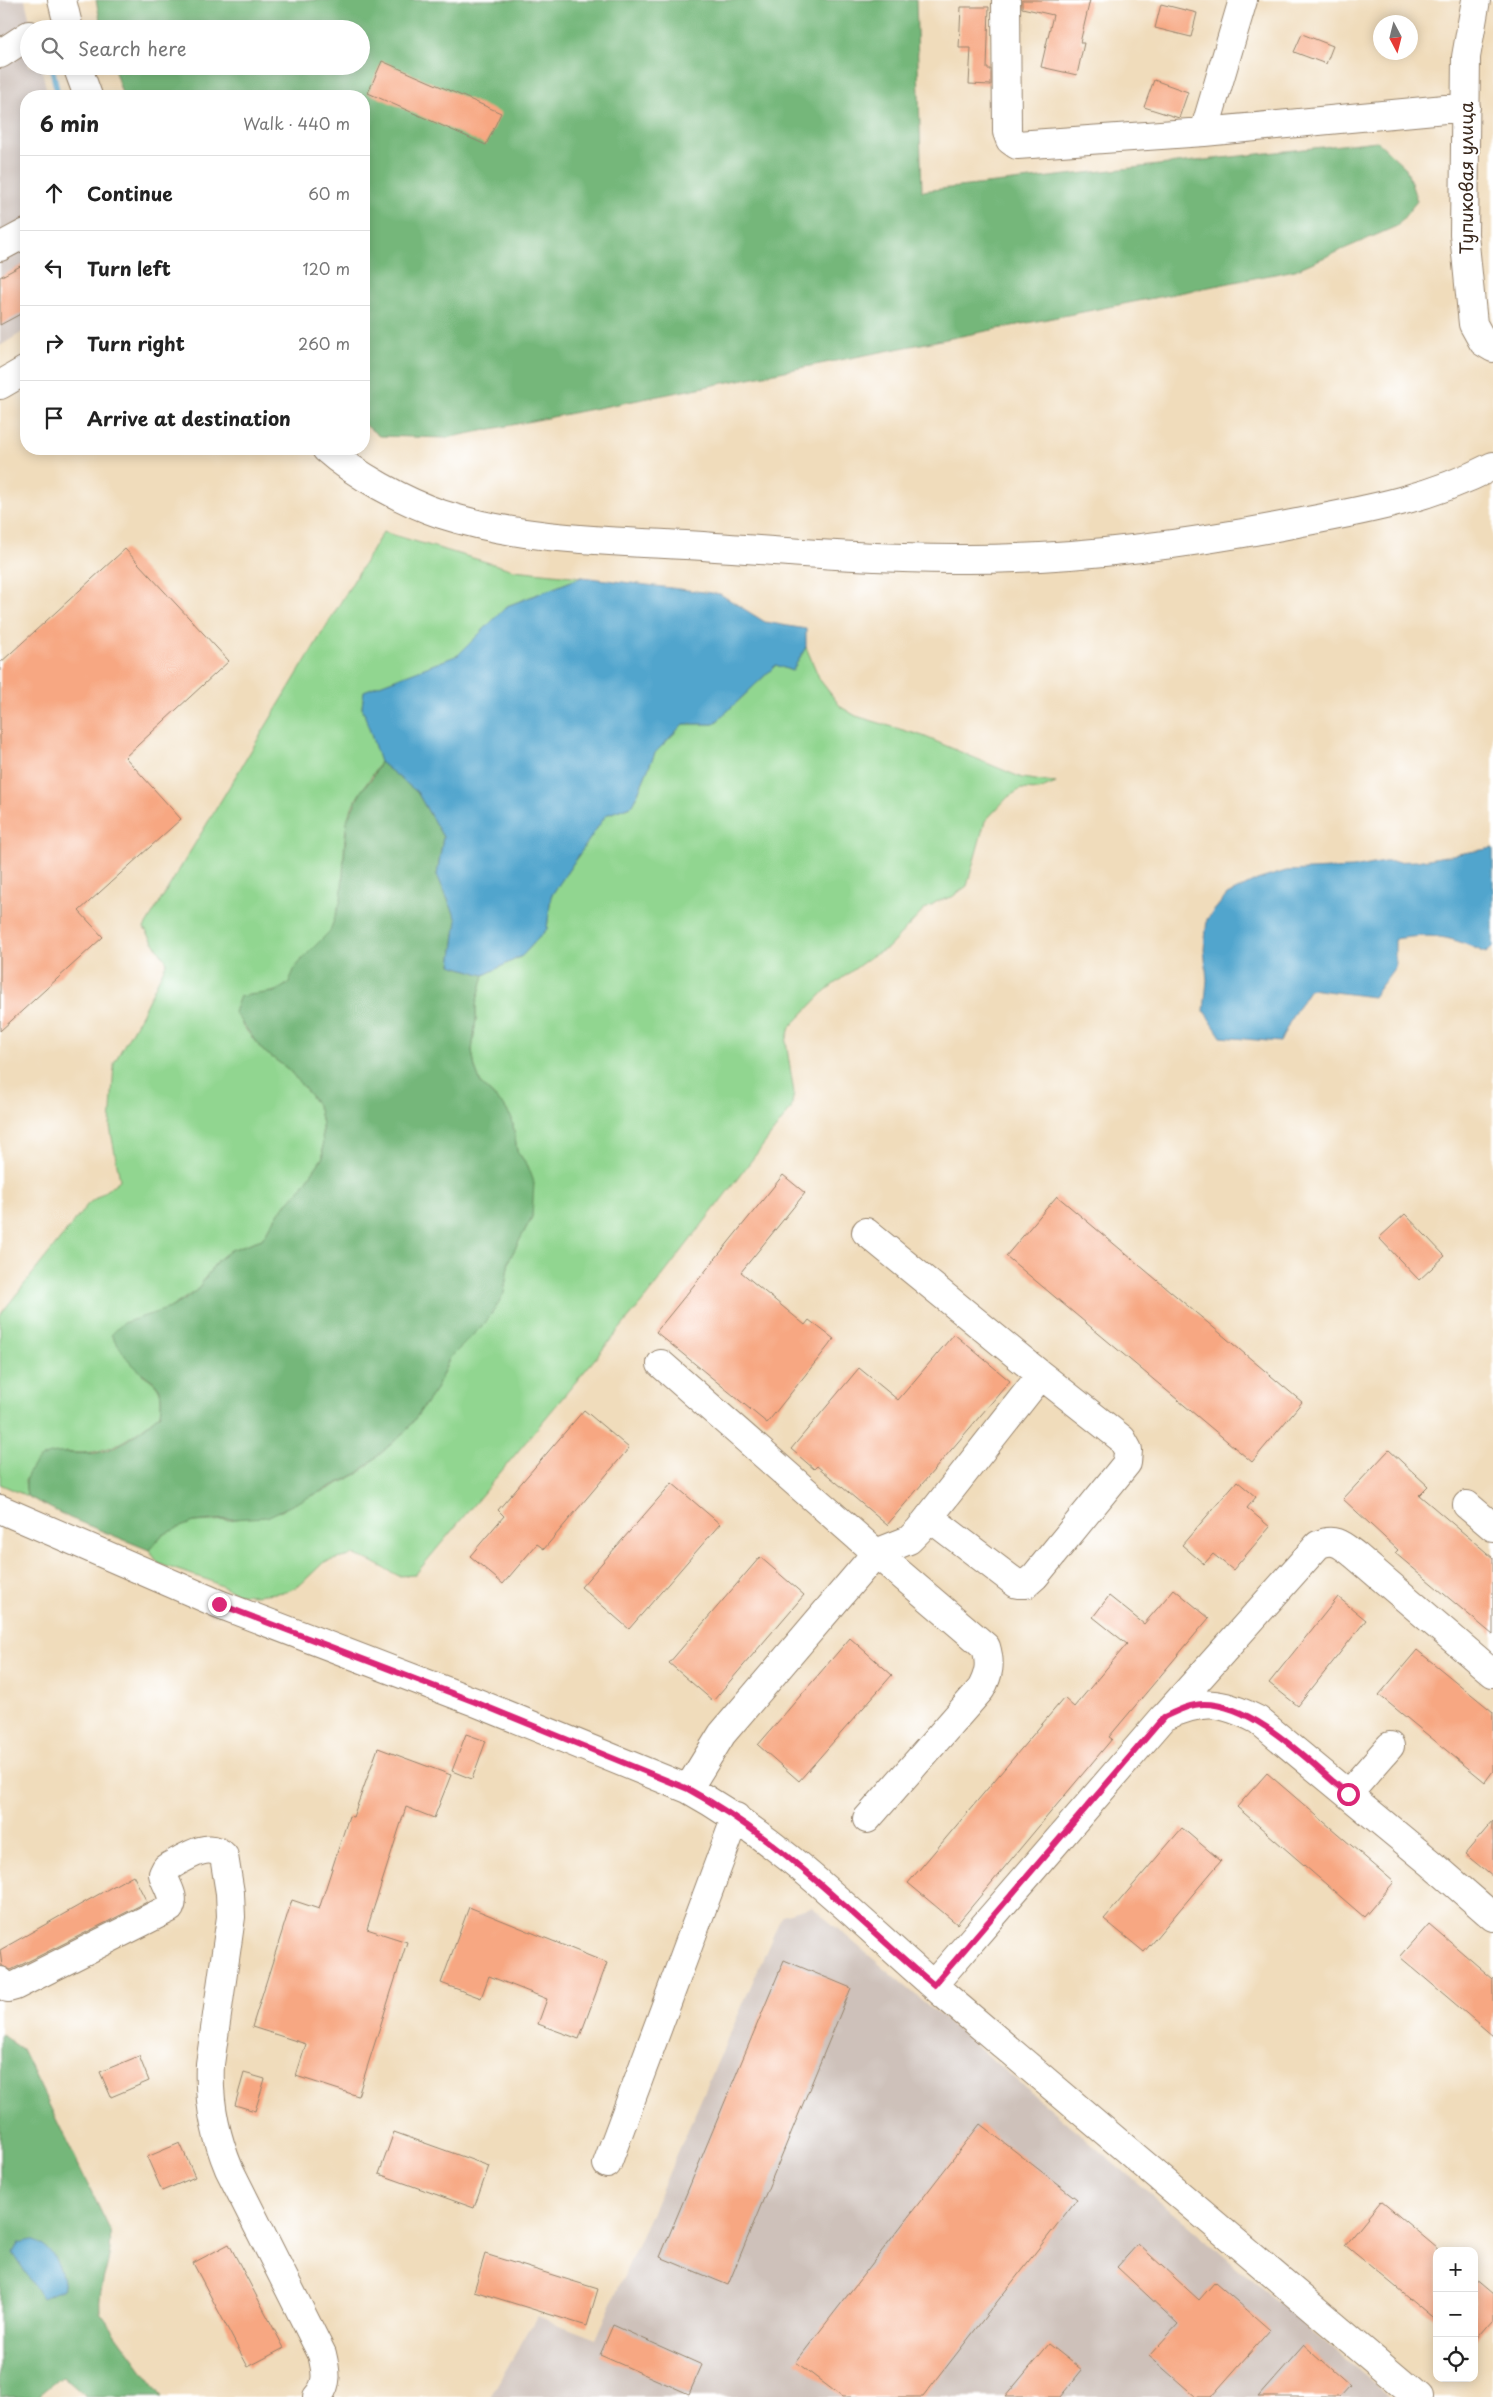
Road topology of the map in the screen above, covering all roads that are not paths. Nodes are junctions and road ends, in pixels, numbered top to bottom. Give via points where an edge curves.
1 (1006, 0) edge
2 (1243, 0) edge
3 (1476, 0) edge
4 (20, 42) edge
5 (0, 54) edge
6 (80, 75) edge
7 (86, 90) edge
8 (1466, 107) junction
9 (1204, 132) junction
10 (20, 237) edge
11 (0, 247) edge
12 (1493, 348) edge
13 (20, 373) edge
14 (0, 385) edge
15 (335, 455) edge
16 (1493, 466) edge
17 (866, 1232) dead end
18 (661, 1364) dead end
19 (1041, 1375) junction
20 (1467, 1506) dead end
21 (0, 1509) edge
22 (929, 1517) junction
23 (1493, 1527) edge
24 (876, 1553) junction
25 (1493, 1674) edge
26 (1164, 1717) junction
27 (1390, 1746) dead end
28 (688, 1789) junction
29 (1348, 1794) junction
30 (736, 1818) junction
31 (867, 1819) dead end
32 (1493, 1917) edge
33 (0, 1981) edge
34 (934, 1985) junction
35 (607, 2164) dead end
36 (317, 2397) edge
37 (1418, 2397) edge

1 - 9 street via 1007,132 1017,145
2 - 9 street
3 - 8 street, Тупиковая улица via 1466,57
4 - 5 street
6 - 7 street
8 - 9 street
8 - 12 street, Тупиковая улица via 1464,234 1473,324 1483,342
10 - 11 street
13 - 14 street
15 - 16 street via 380,486 439,514 492,527 571,538 956,559 1125,550 1256,531 1401,503 1473,477
17 - 19 street
18 - 24 street
19 - 22 street
19 - 22 street via 1122,1439 1128,1450 1127,1463 1026,1584 1017,1584
20 - 23 street
21 - 28 street via 219,1604 475,1702
22 - 24 street via 909,1540
24 - 28 street via 722,1734
24 - 31 street via 986,1647 990,1662 988,1676 981,1689
25 - 26 street via 1339,1542 1327,1541 1318,1545
26 - 29 street via 1185,1707 1203,1704 1240,1711 1258,1720
26 - 34 street
27 - 29 street
28 - 30 street
29 - 32 street
30 - 34 street via 789,1856
30 - 35 street
33 - 36 street via 8,1988 15,1986 170,1908 172,1894 163,1874 166,1868 204,1849 213,1849 224,1856 231,1917 210,2064 211,2110 218,2142 229,2169 322,2354 326,2379 324,2389
34 - 37 street

